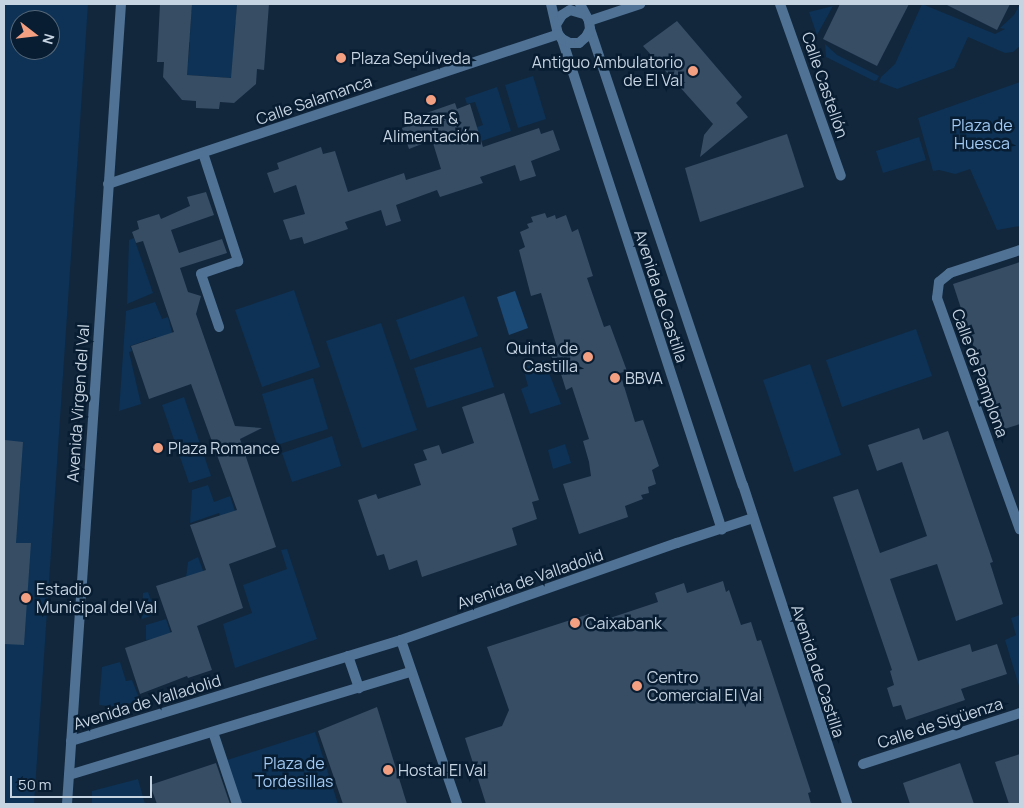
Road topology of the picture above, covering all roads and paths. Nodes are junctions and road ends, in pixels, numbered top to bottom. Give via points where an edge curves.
1 (121, 4) edge
2 (551, 4) edge
3 (640, 4) edge
4 (780, 4) edge
5 (586, 17) edge
6 (557, 23) junction
7 (560, 36) junction
8 (204, 152) junction
9 (841, 176) dead end
10 (108, 184) junction
11 (1020, 250) edge
12 (219, 327) dead end
13 (753, 518) junction
14 (722, 530) junction
15 (1020, 530) edge
16 (401, 640) junction
17 (348, 656) junction
18 (412, 672) junction
19 (359, 688) junction
20 (1020, 713) edge
21 (213, 732) junction
22 (71, 741) junction
23 (866, 763) dead end
24 (68, 775) junction
25 (67, 804) edge
26 (237, 804) edge
27 (457, 804) edge
28 (847, 804) edge

1 - 10 street, Avenida Virgen del Val
2 - 6 street, Avenida de Castilla
3 - 5 street
4 - 9 street, Calle Castellón
5 - 6 street via 570,10
5 - 7 street via 586,37 579,43 570,43
5 - 13 street, Avenida de Castilla
6 - 7 street, Avenida de Castilla
7 - 8 street, Calle Salamanca
7 - 14 street, Avenida de Castilla
8 - 10 street, Calle Salamanca
8 - 12 street via 238,261 201,274
10 - 22 street, Avenida Virgen del Val
11 - 15 street, Calle de Pamplona via 950,273 940,282 937,298
13 - 14 street
13 - 28 street, Avenida de Castilla
14 - 16 street, Avenida de Valladolid
16 - 17 street, Avenida de Valladolid
16 - 18 street
17 - 19 street
17 - 22 street, Avenida de Valladolid
18 - 19 street
18 - 27 street
19 - 21 street
20 - 23 street, Calle de Sigüenza
21 - 24 street
21 - 26 street
22 - 24 street, Avenida Virgen del Val
24 - 25 street, Avenida Virgen del Val

